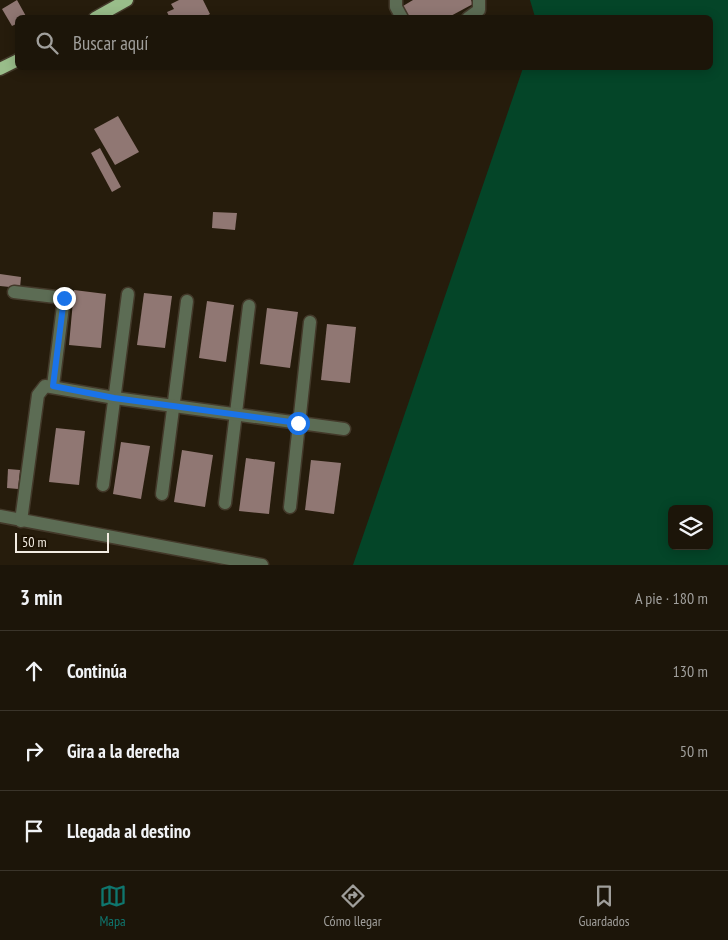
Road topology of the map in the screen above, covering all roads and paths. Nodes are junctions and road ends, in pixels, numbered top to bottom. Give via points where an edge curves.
1 (127, 0) edge
2 (396, 0) edge
3 (479, 0) edge
4 (100, 15) edge
5 (400, 15) edge
6 (472, 15) edge
7 (15, 62) edge
8 (0, 69) edge
9 (14, 292) dead end
10 (128, 294) dead end
11 (187, 301) dead end
12 (249, 306) dead end
13 (310, 322) dead end
14 (53, 386) junction
15 (114, 398) junction
16 (174, 405) junction
17 (236, 414) junction
18 (298, 423) junction
19 (344, 428) dead end
20 (104, 485) dead end
21 (162, 494) dead end
22 (226, 502) dead end
23 (290, 507) dead end
24 (0, 516) edge
25 (21, 521) junction
26 (262, 565) edge

1 - 4 main road
2 - 5 street
3 - 6 street via 479,10
7 - 8 main road
9 - 14 street via 64,298
10 - 15 street
11 - 16 street
12 - 17 street
13 - 18 street
14 - 15 street
14 - 25 street via 45,386 38,395
15 - 16 street
15 - 20 street
16 - 17 street
16 - 21 street
17 - 18 street
17 - 22 street
18 - 19 street
18 - 23 street
24 - 25 street
25 - 26 street

